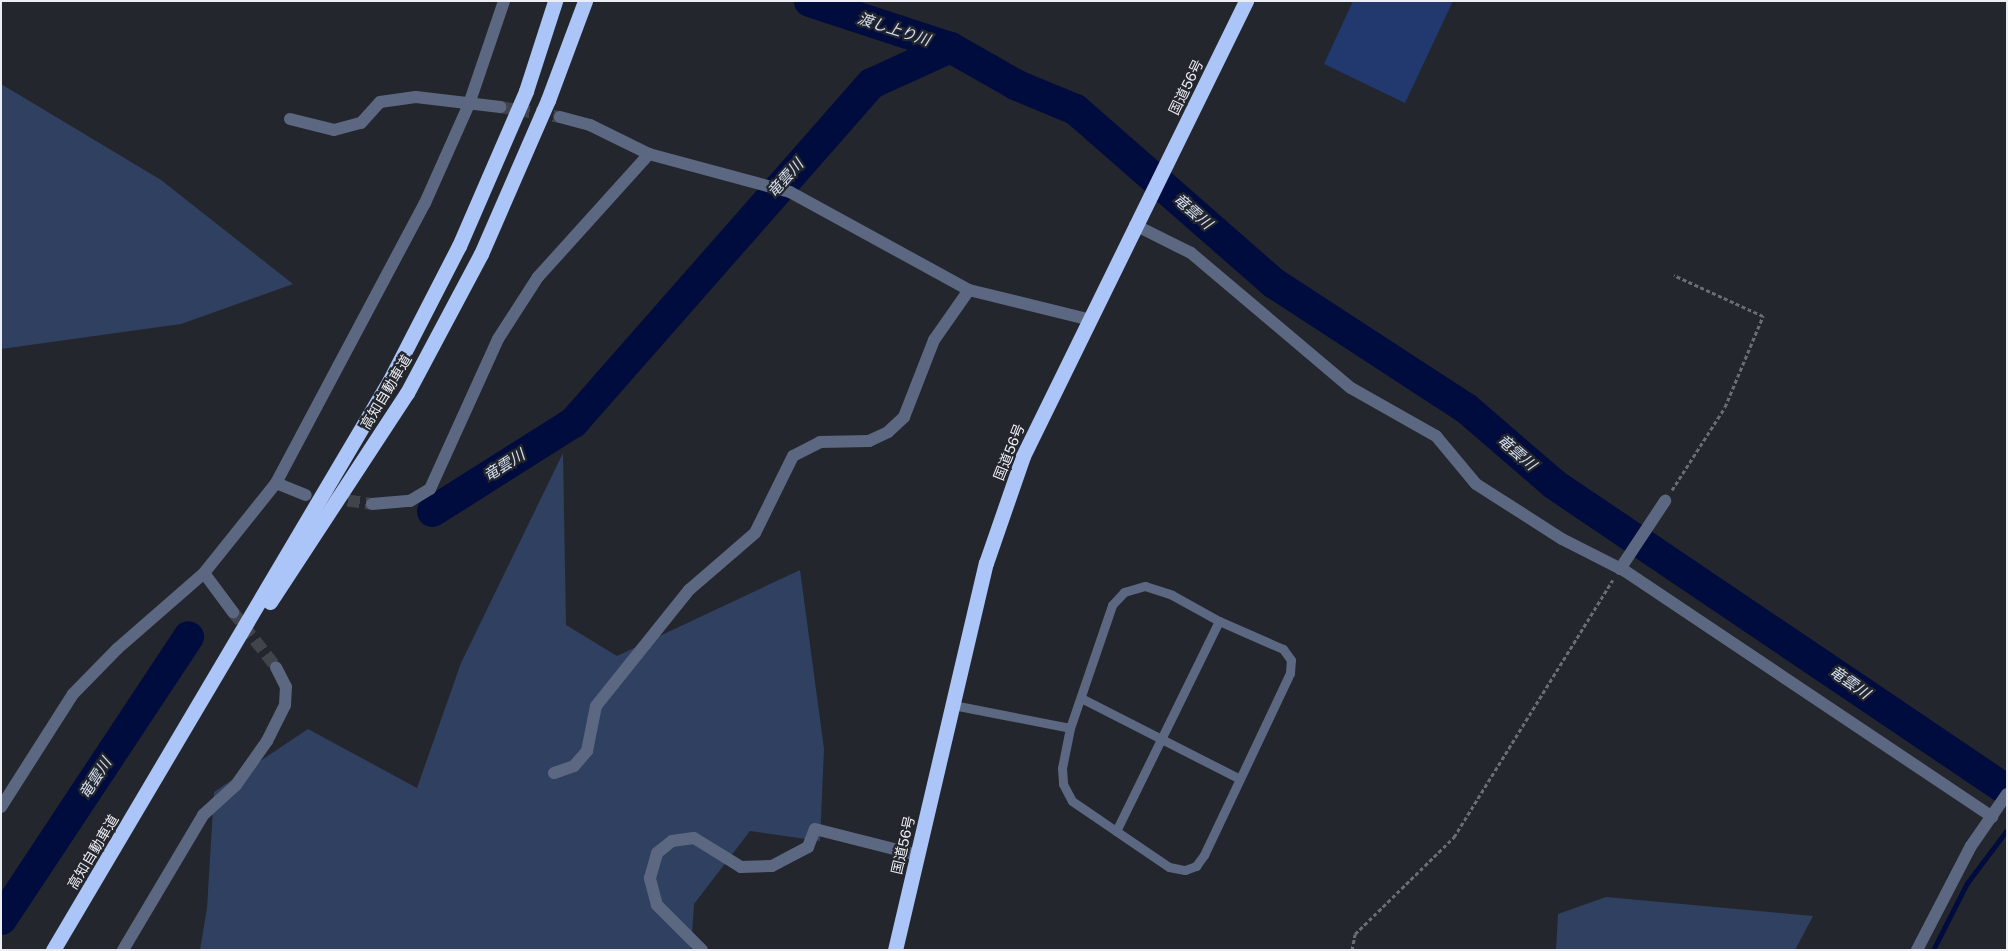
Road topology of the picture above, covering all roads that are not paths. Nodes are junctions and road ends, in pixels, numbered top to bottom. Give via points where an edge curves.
1 (504, 1) edge
2 (556, 1) edge
3 (585, 1) edge
4 (1246, 1) edge
5 (469, 104) junction
6 (500, 108) tunnel mouth
7 (560, 117) tunnel mouth
8 (290, 119) dead end
9 (649, 154) junction
10 (1134, 224) junction
11 (969, 290) junction
12 (1087, 319) junction
13 (276, 484) junction
14 (306, 495) dead end
15 (1665, 501) road end
16 (372, 504) tunnel mouth
17 (1620, 569) junction
18 (204, 573) junction
19 (233, 612) tunnel mouth
20 (1219, 621) junction
21 (276, 667) tunnel mouth
22 (1081, 698) junction
23 (953, 705) junction
24 (1070, 728) junction
25 (1161, 739) junction
26 (160, 771) junction
27 (554, 773) dead end
28 (1240, 779) junction
29 (2003, 799) edge
30 (1, 807) edge
31 (1992, 817) junction
32 (1116, 831) junction
33 (918, 855) junction
34 (53, 950) edge
35 (123, 950) edge
36 (702, 950) edge
37 (895, 950) edge
38 (1917, 950) edge

1 - 5 street
2 - 26 highway, 高知自動車道 via 526,91 459,246 390,380
3 - 26 highway, 高知自動車道 via 548,100 481,254 407,393
4 - 10 highway, 国道56号
5 - 6 street
5 - 8 street via 416,98 380,102 361,123 334,130
5 - 13 street via 420,212
7 - 9 street via 590,125
9 - 11 street via 790,192
9 - 16 street via 538,277 498,339 430,489 410,501
10 - 12 highway, 国道56号
10 - 17 street via 1191,253 1351,388 1436,436 1476,484 1562,539
11 - 12 street
11 - 27 street via 934,340 904,417 888,432 869,441 820,442 793,456 755,534 689,590 596,706 587,751 574,766
12 - 23 highway, 国道56号 via 1017,474 986,563
13 - 14 street
13 - 18 street
15 - 17 street
17 - 31 street
18 - 19 street
18 - 30 street via 117,649 73,694
20 - 22 lane via 1145,586 1124,592 1112,606
20 - 25 lane
20 - 28 lane via 1282,649 1291,660 1290,674
21 - 35 street via 286,687 285,705 267,741 236,785 203,814
22 - 24 lane
22 - 25 lane
23 - 24 lane
23 - 33 highway, 国道56号
24 - 32 lane via 1063,750 1063,784 1072,801
25 - 28 lane
25 - 32 lane
26 - 34 highway, 高知自動車道
28 - 32 lane via 1196,866 1185,870 1169,867
29 - 31 street
31 - 38 street via 1971,846
33 - 36 street via 816,830 808,847 772,866 741,866 694,838 672,841 657,853 650,878 656,905
33 - 37 highway, 国道56号

